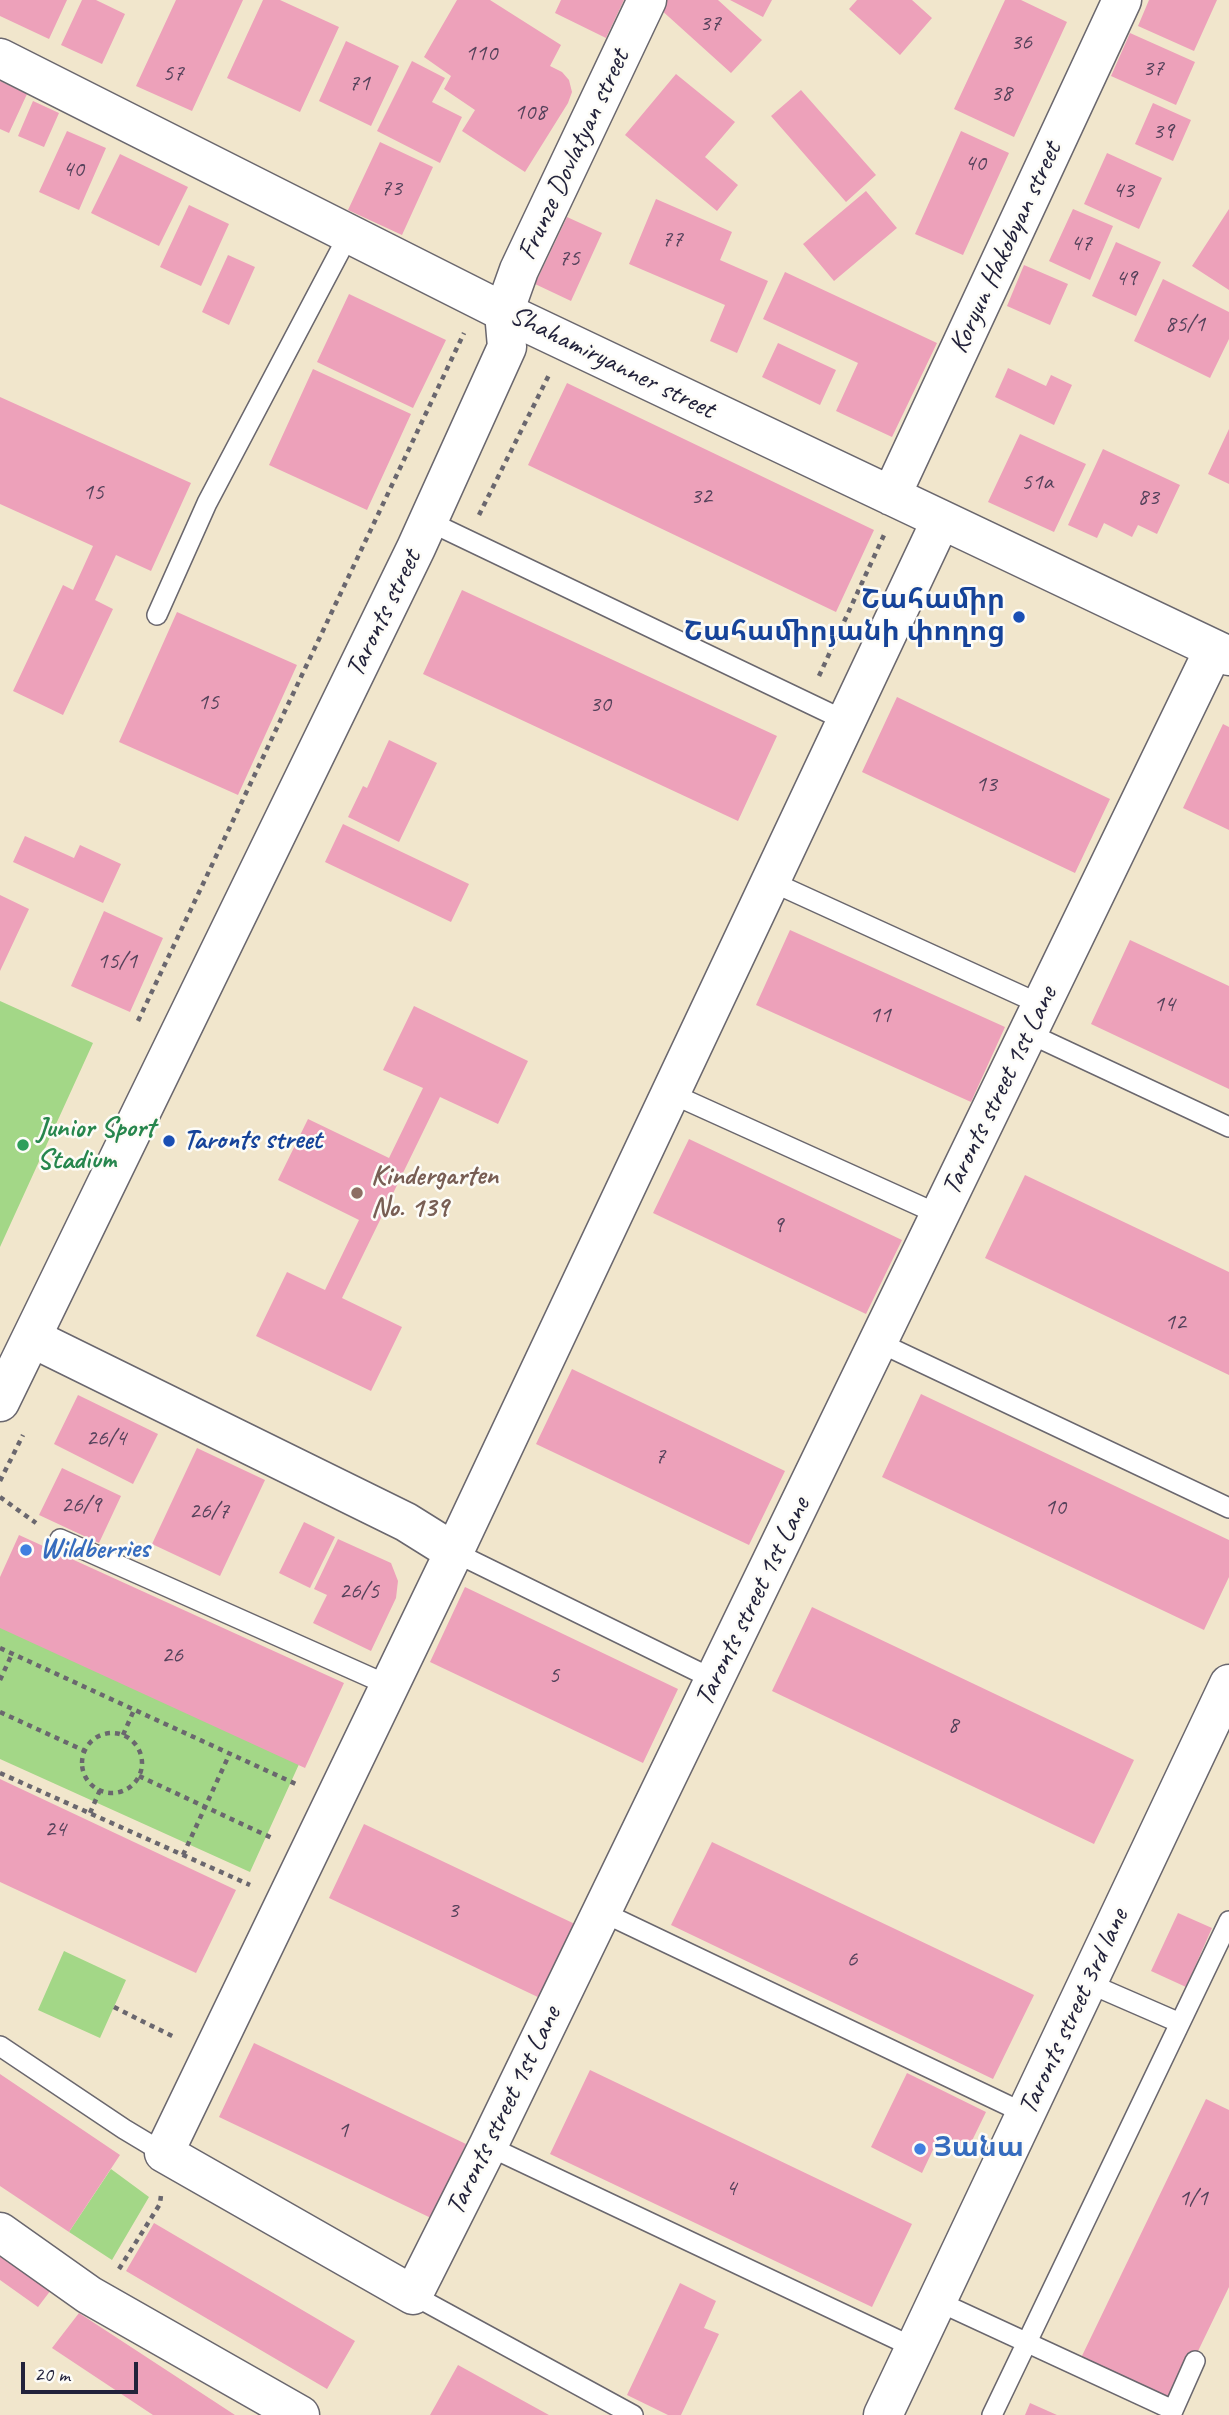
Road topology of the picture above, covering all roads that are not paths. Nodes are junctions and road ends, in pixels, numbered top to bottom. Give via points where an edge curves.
1 (647, 0) edge
2 (1122, 0) edge
3 (0, 58) edge
4 (349, 234) junction
5 (492, 306) junction
6 (895, 498) junction
7 (941, 520) junction
8 (428, 521) junction
9 (157, 615) dead end
10 (1222, 653) edge
11 (846, 721) junction
12 (770, 880) junction
13 (1035, 1019) junction
14 (670, 1093) junction
15 (1229, 1127) edge
16 (940, 1215) junction
17 (32, 1338) junction
18 (878, 1342) junction
19 (0, 1402) edge
20 (1229, 1508) edge
21 (60, 1539) road end
22 (454, 1552) junction
23 (715, 1680) junction
24 (1229, 1684) edge
25 (390, 1686) junction
26 (602, 1912) junction
27 (1229, 1921) edge
28 (1088, 1983) junction
29 (1180, 2023) junction
30 (0, 2046) edge
31 (1026, 2114) junction
32 (488, 2146) junction
33 (164, 2153) junction
34 (0, 2232) edge
35 (413, 2295) junction
36 (937, 2301) junction
37 (1027, 2343) junction
38 (915, 2348) junction
39 (1195, 2361) dead end
40 (1172, 2413) edge
41 (300, 2415) edge
42 (633, 2415) edge
43 (883, 2415) edge
44 (992, 2415) edge

1 - 5 street, Frunze Dovlatyan street via 519,270
2 - 6 street, Koryun Hakobyan street
3 - 4 street, Shahamiryanner street
4 - 5 street, Shahamiryanner street
4 - 9 lane via 207,503
5 - 6 street, Shahamiryanner street
5 - 8 street, Taronts street via 507,346
6 - 7 street, Shahamiryanner street
7 - 10 street, Shahamiryanner street
7 - 11 street
8 - 11 lane
8 - 17 street, Taronts street
10 - 13 street, Taronts street 1st Lane
11 - 12 street
12 - 13 lane
12 - 14 street
13 - 15 lane
13 - 16 street, Taronts street 1st Lane
14 - 16 lane
14 - 22 street
16 - 18 street, Taronts street 1st Lane
17 - 19 street, Taronts street
17 - 22 street via 405,1522
18 - 20 lane
18 - 23 street, Taronts street 1st Lane
21 - 25 lane
22 - 23 lane
22 - 25 street
23 - 26 street, Taronts street 1st Lane
24 - 28 street, Taronts street 3rd lane
25 - 33 street
26 - 31 lane
26 - 32 street, Taronts street 1st Lane
27 - 29 lane
28 - 29 lane
28 - 31 street, Taronts street 3rd lane
29 - 37 lane
30 - 33 lane
31 - 36 street, Taronts street 3rd lane
32 - 35 street, Taronts street 1st Lane
32 - 38 lane
33 - 35 street
34 - 41 street via 89,2295
35 - 42 lane
36 - 37 lane
36 - 38 street, Taronts street 3rd lane
37 - 40 lane
37 - 44 lane
38 - 43 street, Taronts street 3rd lane
39 - 40 lane

